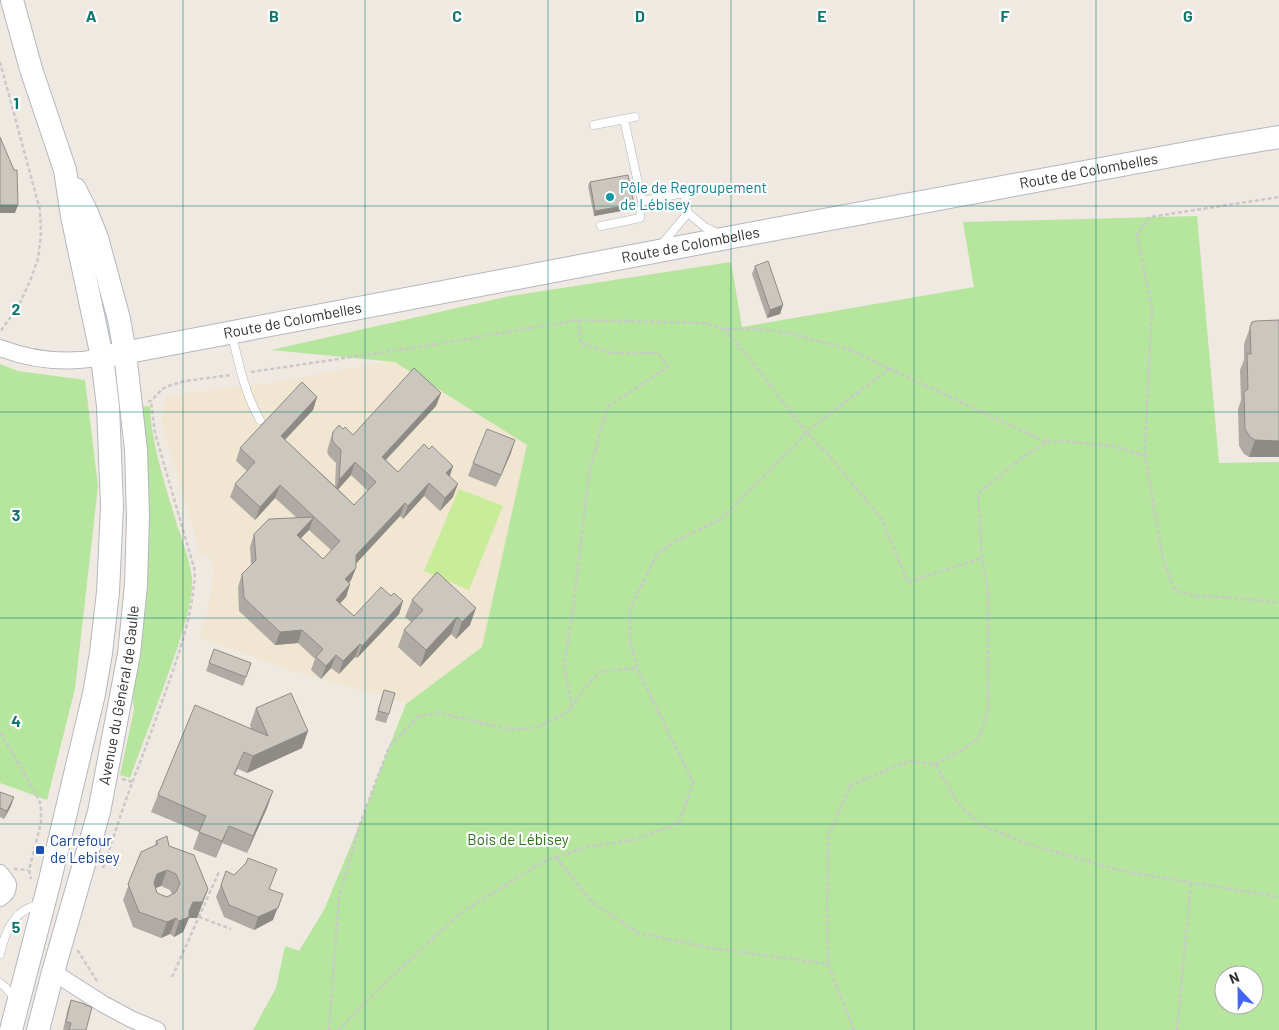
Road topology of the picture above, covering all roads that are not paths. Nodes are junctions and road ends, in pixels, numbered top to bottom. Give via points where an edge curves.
1 (12, 0) edge
2 (636, 117) dead end
3 (624, 119) junction
4 (594, 125) dead end
5 (1279, 137) edge
6 (65, 170) junction
7 (642, 201) junction
8 (688, 213) junction
9 (601, 226) dead end
10 (727, 238) junction
11 (654, 252) junction
12 (232, 333) junction
13 (0, 348) edge
14 (126, 353) junction
15 (102, 358) junction
16 (260, 420) dead end
17 (0, 873) edge
18 (0, 898) edge
19 (43, 905) junction
20 (0, 954) edge
21 (53, 972) junction
22 (0, 983) edge
23 (18, 1001) junction
24 (155, 1029) edge
25 (10, 1030) edge
26 (38, 1030) edge

1 - 6 main road
2 - 3 lane
3 - 4 lane
3 - 7 lane
5 - 10 main road, Route de Colombelles
6 - 14 main road, Avenue du Général de Gaulle via 88,213 97,238
6 - 15 main road, Avenue du Général de Gaulle
7 - 8 lane via 684,193
7 - 9 lane via 640,218
8 - 10 lane via 705,227
8 - 11 lane
10 - 11 main road, Route de Colombelles
11 - 12 main road, Route de Colombelles
12 - 14 main road, Route de Colombelles
12 - 16 lane via 241,374
13 - 15 street via 25,357 60,362
14 - 15 main road, Route de Colombelles
14 - 21 main road, Avenue du Général de Gaulle via 136,450 138,516 129,654 99,812
15 - 19 main road, Avenue du Général de Gaulle via 108,406 112,506 106,616 94,694
17 - 18 street via 8,884 6,894
19 - 20 lane via 32,906 10,924
19 - 23 main road, Avenue du Général de Gaulle
21 - 24 street via 103,1004
21 - 26 main road, Avenue du Général de Gaulle
22 - 23 lane
23 - 25 main road, Avenue du Général de Gaulle

